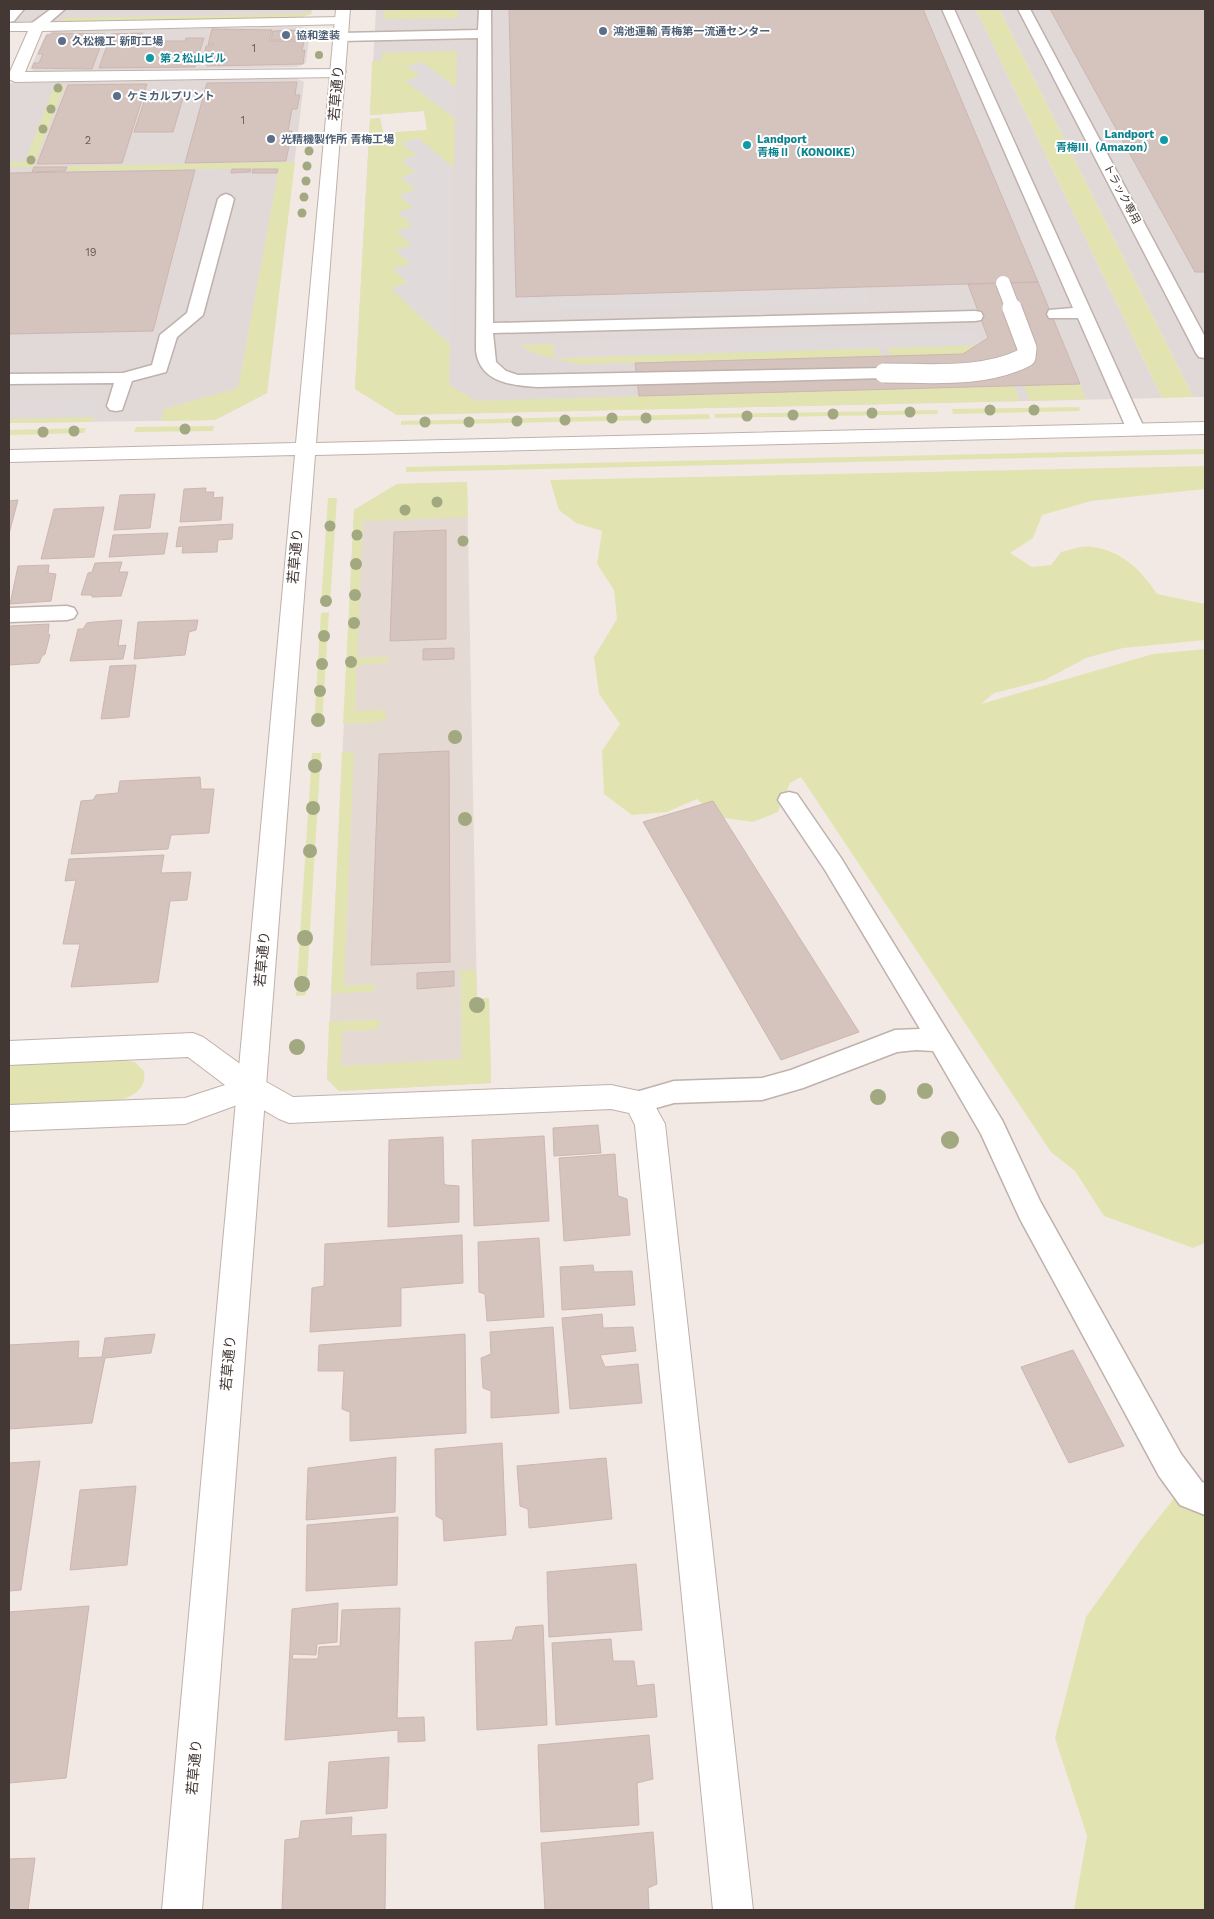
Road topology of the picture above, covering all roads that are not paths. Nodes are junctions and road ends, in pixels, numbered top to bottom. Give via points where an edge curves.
1 (18, 9) edge
2 (59, 9) edge
3 (485, 9) edge
4 (948, 9) edge
5 (1024, 9) edge
6 (9, 18) edge
7 (342, 22) edge
8 (37, 26) junction
9 (9, 27) edge
10 (485, 34) junction
11 (338, 72) junction
12 (226, 199) dead end
13 (1003, 283) dead end
14 (1083, 313) junction
15 (1055, 314) dead end
16 (975, 316) dead end
17 (486, 328) junction
18 (1205, 353) edge
19 (124, 378) junction
20 (9, 380) edge
21 (116, 406) dead end
22 (1205, 428) edge
23 (1136, 430) junction
24 (306, 448) junction
25 (9, 456) edge
26 (67, 613) dead end
27 (9, 616) edge
28 (789, 800) dead end
29 (942, 1041) junction
30 (9, 1053) edge
31 (251, 1088) junction
32 (638, 1102) junction
33 (9, 1118) edge
34 (1205, 1499) edge
35 (182, 1910) edge
36 (732, 1910) edge

1 - 6 lane
2 - 8 lane
3 - 10 lane
4 - 14 lane
5 - 18 lane, トラック専用
7 - 8 street
7 - 10 lane
7 - 11 street, 若草通り
8 - 9 street
8 - 11 street via 15,78
10 - 17 lane
11 - 24 street, 若草通り
12 - 19 lane via 195,315 169,336 160,368
13 - 17 lane, bridge via 1027,348 1026,357 1017,364 983,370 534,381 495,372 485,355
14 - 15 lane
14 - 23 lane
16 - 17 lane
19 - 20 lane
19 - 21 lane
22 - 23 street
23 - 24 street
24 - 25 street
24 - 31 street, 若草通り
26 - 27 lane
28 - 29 lane via 833,864
29 - 32 lane via 895,1041 762,1089 674,1092
29 - 34 lane via 992,1128 1030,1210 1170,1465 1191,1494
30 - 31 street via 193,1045
31 - 32 street via 289,1110 611,1097
31 - 33 street via 185,1111
31 - 35 street, 若草通り
32 - 36 street via 650,1124

